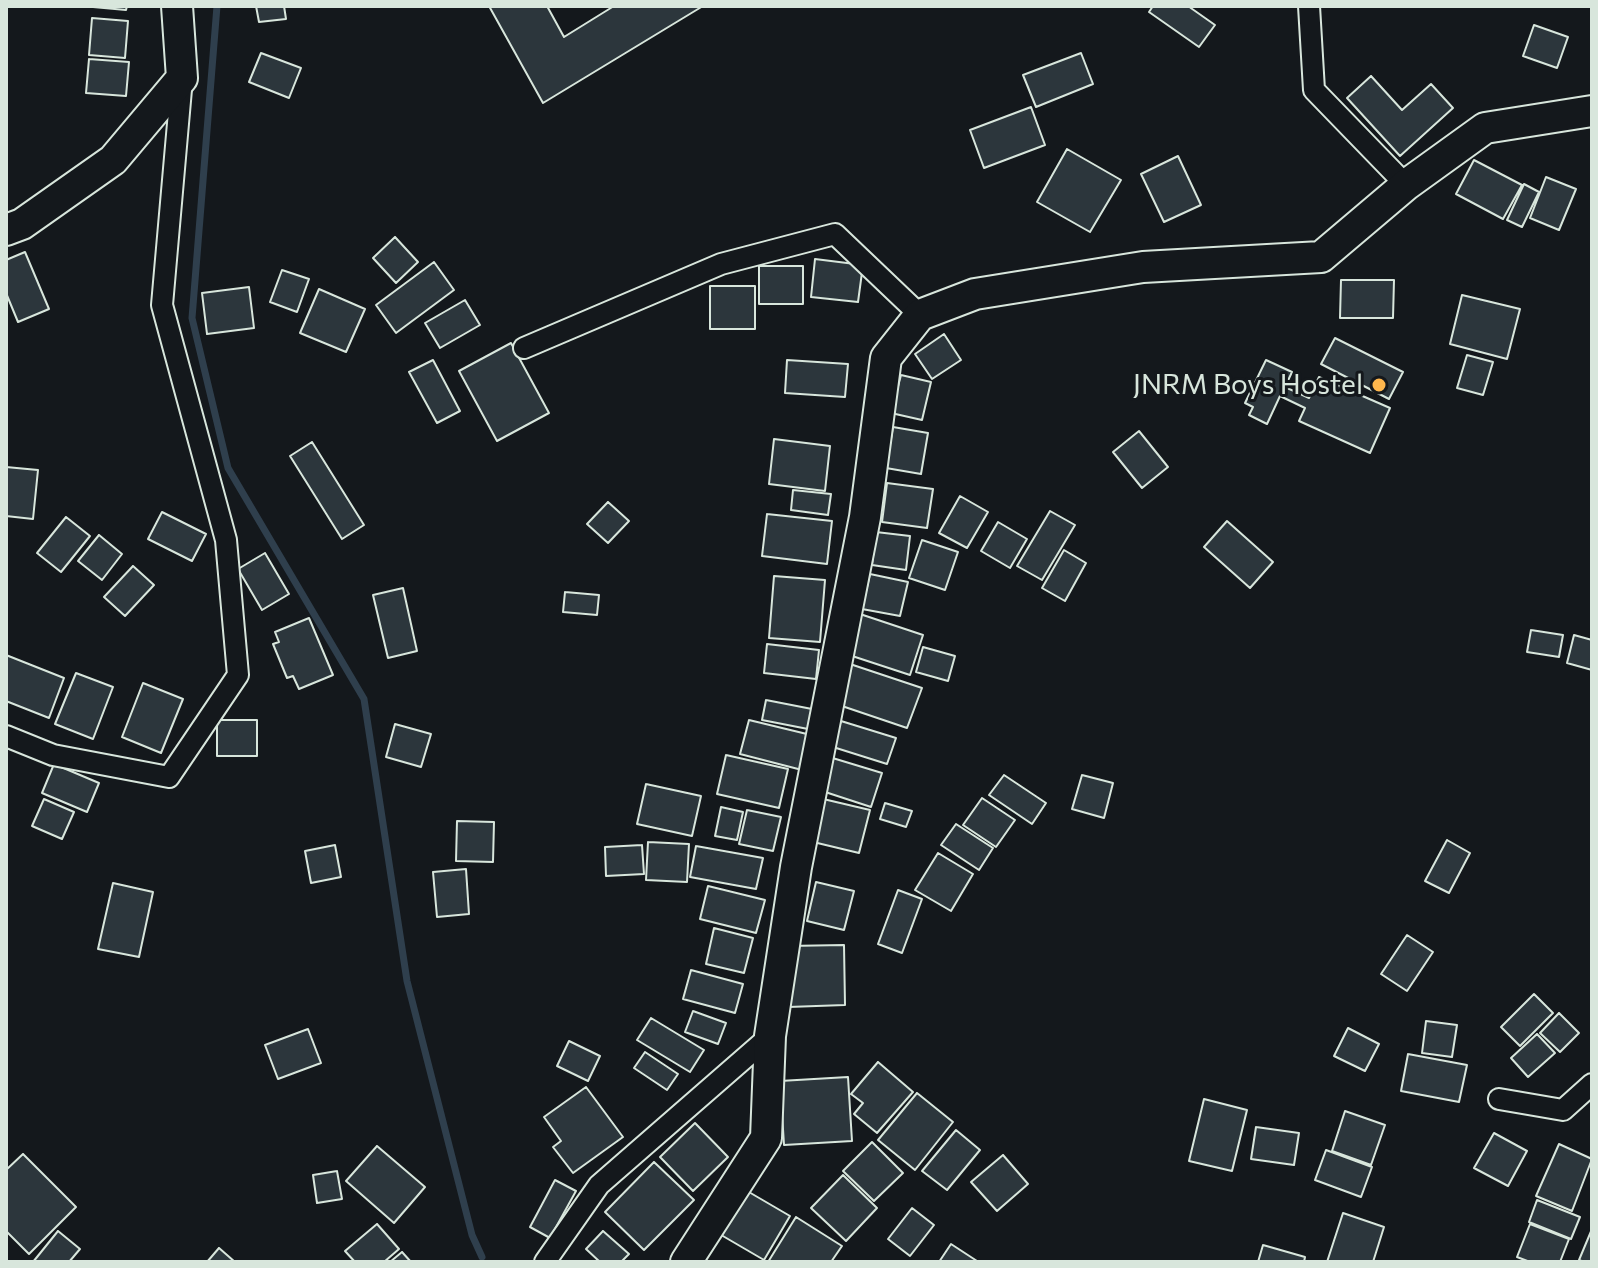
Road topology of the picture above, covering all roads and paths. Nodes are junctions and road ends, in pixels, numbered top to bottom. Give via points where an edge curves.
1 (177, 6) edge
2 (1309, 6) edge
3 (182, 78) junction
4 (1592, 111) edge
5 (1406, 185) junction
6 (6, 230) edge
7 (920, 315) junction
8 (524, 348) dead end
9 (6, 736) edge
10 (770, 1036) junction
11 (1592, 1084) edge
12 (1499, 1099) dead end
13 (545, 1262) edge
14 (686, 1262) edge

1 - 3 street
2 - 5 street via 1314,90
3 - 6 street via 113,160
3 - 9 street via 162,305 226,540 238,675 169,777 53,755
4 - 5 street via 1485,128
5 - 7 street via 1321,257 1143,267 975,294
7 - 8 street via 835,234 721,264
7 - 10 street via 886,358 865,517 796,867
10 - 13 street via 599,1185
10 - 14 street via 766,1138
11 - 12 street via 1563,1110

